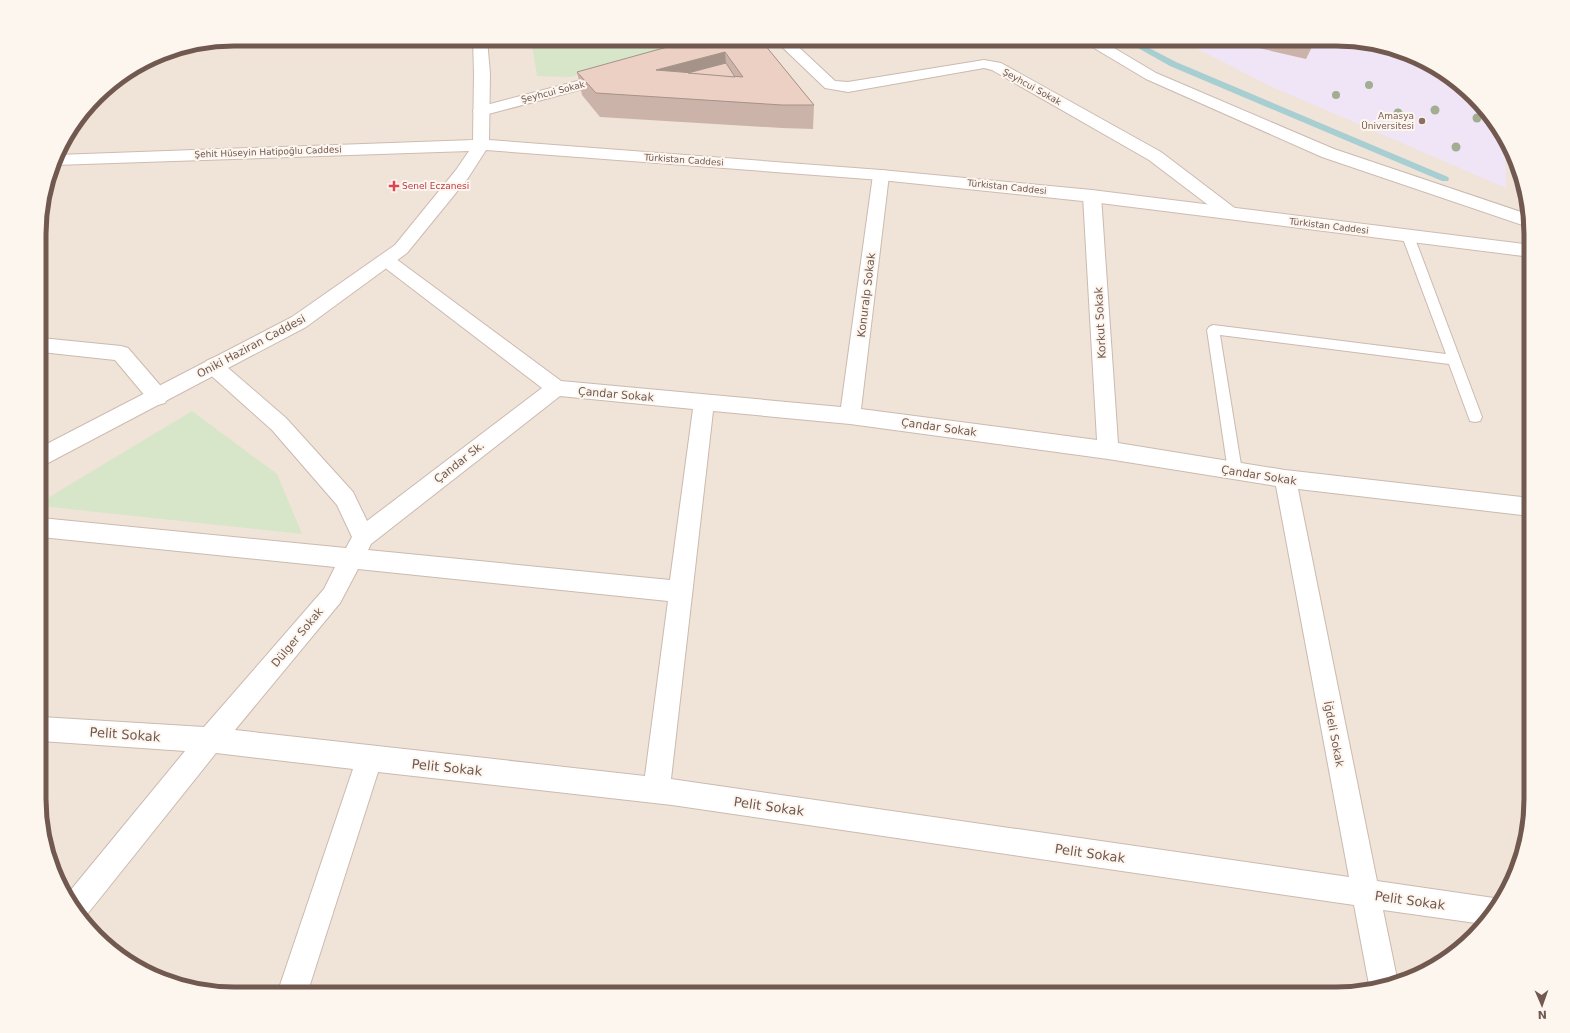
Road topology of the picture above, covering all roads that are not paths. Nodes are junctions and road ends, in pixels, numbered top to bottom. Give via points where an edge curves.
1 (480, 46) edge
2 (789, 46) edge
3 (1101, 46) edge
4 (619, 76) edge
5 (482, 110) junction
6 (481, 145) junction
7 (61, 160) edge
8 (881, 175) junction
9 (1092, 196) junction
10 (1230, 213) junction
11 (1524, 219) edge
12 (1408, 236) junction
13 (1524, 251) edge
14 (386, 260) junction
15 (46, 346) edge
16 (1454, 360) junction
17 (213, 366) junction
18 (556, 388) junction
19 (158, 396) junction
20 (704, 402) junction
21 (850, 416) junction
22 (1475, 417) dead end
23 (1108, 450) junction
24 (46, 455) edge
25 (1235, 471) junction
26 (1285, 479) junction
27 (1524, 506) edge
28 (46, 527) edge
29 (363, 537) junction
30 (352, 558) junction
31 (681, 592) junction
32 (46, 729) edge
33 (210, 740) junction
34 (369, 759) junction
35 (656, 791) junction
36 (1366, 893) junction
37 (78, 903) edge
38 (1486, 911) edge
39 (1383, 981) edge
40 (294, 987) edge

1 - 5 street
2 - 10 street, Şeyhcui Sokak via 830,85 848,87 984,64 996,66 1155,156
3 - 11 street via 1151,76 1328,153
4 - 5 street, Şeyhcui Sokak
5 - 6 street
6 - 7 street, Şehit Hüseyin Hatipoğlu Caddesi
6 - 8 street, Türkistan Caddesi
6 - 14 street, Oniki Haziran Caddesi via 462,174 401,249
8 - 9 street, Türkistan Caddesi
8 - 21 street, Konuralp Sokak
9 - 10 street, Türkistan Caddesi
9 - 23 street, Korkut Sokak
10 - 12 street, Türkistan Caddesi
12 - 13 street, Türkistan Caddesi
12 - 16 lane
14 - 17 street, Oniki Haziran Caddesi via 299,322
14 - 18 street
15 - 19 street via 121,353
16 - 22 lane
16 - 25 lane via 1213,330
17 - 19 street, Oniki Haziran Caddesi
17 - 29 street via 279,424 345,499
18 - 20 street, Çandar Sokak
18 - 29 street, Çandar Sk.
19 - 24 street, Oniki Haziran Caddesi
20 - 21 street, Çandar Sokak
20 - 31 street
21 - 23 street, Çandar Sokak
23 - 25 street, Çandar Sokak
25 - 26 street, Çandar Sokak
26 - 27 street, Çandar Sokak
26 - 36 street, İğdeli Sokak
28 - 30 street
29 - 30 street, Dülger Sokak
30 - 31 street
30 - 33 street, Dülger Sokak via 332,596
31 - 35 street
32 - 33 street, Pelit Sokak
33 - 34 street, Pelit Sokak
33 - 37 street, Dülger Sokak
34 - 35 street, Pelit Sokak
34 - 40 street
35 - 36 street, Pelit Sokak
36 - 38 street, Pelit Sokak
36 - 39 street, İğdeli Sokak

